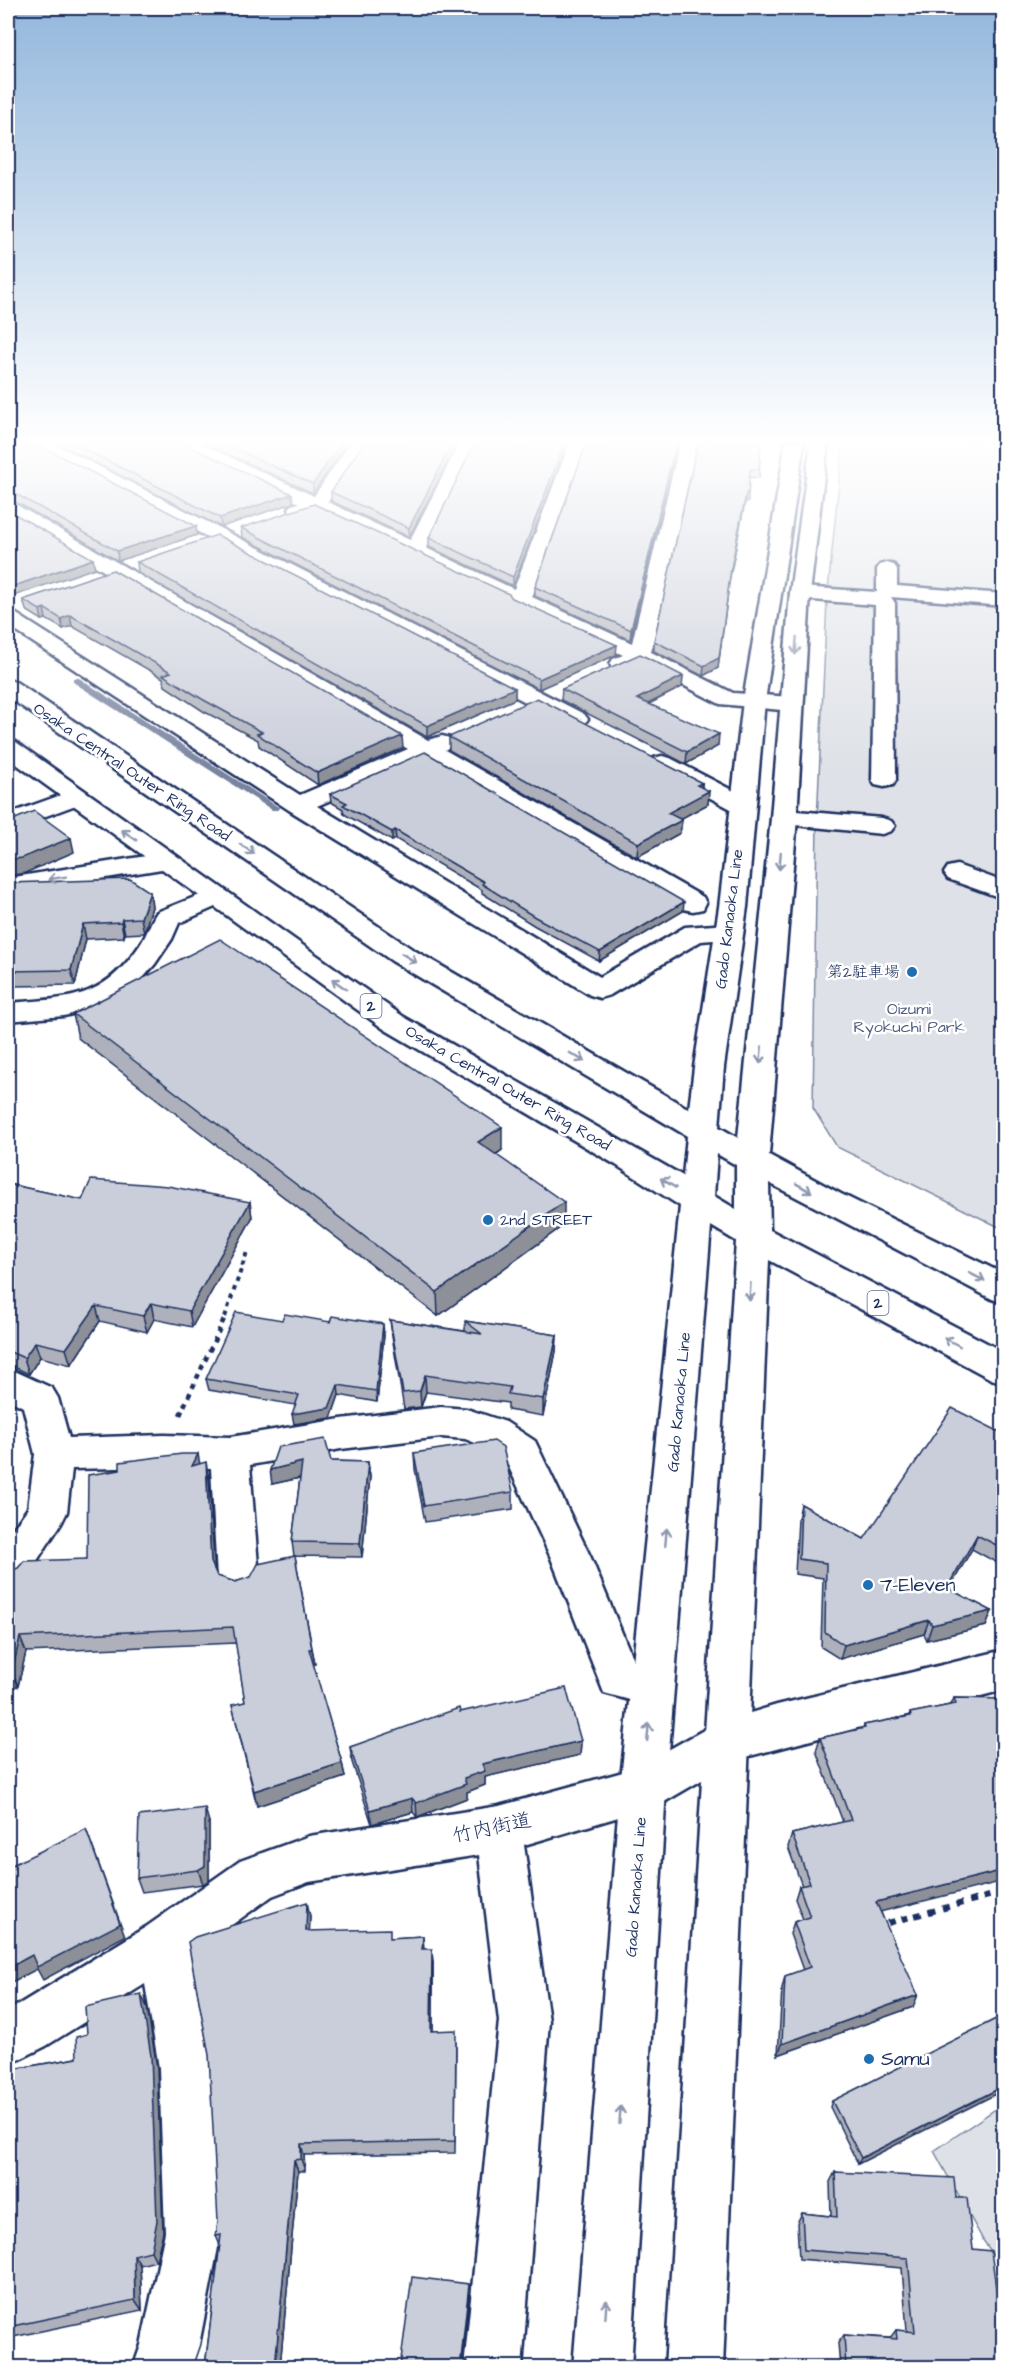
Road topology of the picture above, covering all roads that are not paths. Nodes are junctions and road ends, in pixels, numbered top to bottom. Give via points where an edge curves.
1 (98, 553) edge
2 (257, 553) edge
3 (421, 553) edge
4 (538, 553) edge
5 (664, 553) edge
6 (777, 553) edge
7 (805, 553) edge
8 (127, 567) junction
9 (887, 570) dead end
10 (95, 578) edge
11 (800, 593) junction
12 (1004, 600) edge
13 (520, 601) junction
14 (11, 609) edge
15 (640, 655) junction
16 (600, 673) edge
17 (8, 687) edge
18 (551, 696) junction
19 (754, 701) junction
20 (792, 704) junction
21 (520, 709) edge
22 (592, 727) edge
23 (458, 736) edge
24 (8, 747) edge
25 (427, 749) junction
26 (644, 754) edge
27 (884, 780) dead end
28 (75, 797) junction
29 (298, 805) junction
30 (742, 805) junction
31 (784, 818) junction
32 (8, 823) edge
33 (882, 826) dead end
34 (165, 861) junction
35 (957, 873) dead end
36 (8, 886) edge
37 (1004, 891) edge
38 (215, 897) junction
39 (693, 903) dead end
40 (729, 932) junction
41 (8, 1012) edge
42 (703, 1131) junction
43 (752, 1160) junction
44 (698, 1202) junction
45 (753, 1236) junction
46 (1004, 1290) edge
47 (1004, 1369) edge
48 (8, 1383) edge
49 (230, 1453) junction
50 (54, 1454) junction
51 (8, 1569) edge
52 (238, 1578) edge
53 (1004, 1670) edge
54 (652, 1686) junction
55 (727, 1741) junction
56 (643, 1789) junction
57 (499, 1829) junction
58 (163, 1944) junction
59 (8, 2039) edge
60 (162, 2367) edge
61 (493, 2367) edge
62 (602, 2367) edge
63 (694, 2367) edge

1 - 8 street
2 - 18 street
3 - 13 street
4 - 13 street
5 - 15 street
6 - 19 street, Gado Kanaoka Line
7 - 11 street
8 - 10 street
8 - 25 street
9 - 12 street via 886,591
11 -> 20 street
11 - 27 street via 878,598 885,603
13 - 15 street
14 - 29 street
15 - 16 street
15 - 19 street via 728,699
17 -> 42 street, Osaka Central Outer Ring Road via 402,955
18 - 21 street
18 - 22 street
19 - 20 street
19 - 30 street, Gado Kanaoka Line
20 - 31 street
23 - 25 street
24 - 28 street, Osaka Central Outer Ring Road / 2
25 - 29 street
25 - 39 street
26 - 30 street
28 - 32 street
34 -> 28 street, Osaka Central Outer Ring Road / 2
29 - 40 street via 600,989 695,933
30 - 40 street, Gado Kanaoka Line
31 - 33 street
31 -> 43 street
34 -> 36 street
34 - 38 street, Osaka Central Outer Ring Road / 2
35 - 37 street
38 - 41 street via 167,918 150,953 117,989 98,999 53,1010
44 -> 38 street, Osaka Central Outer Ring Road / 2 via 394,1023
40 - 42 street, Gado Kanaoka Line
42 - 43 street, Osaka Central Outer Ring Road
42 - 44 street, Gado Kanaoka Line
43 - 45 street
43 -> 46 street, Osaka Central Outer Ring Road
44 - 45 street, Osaka Central Outer Ring Road / 2
54 -> 44 street, Gado Kanaoka Line
47 -> 45 street, Osaka Central Outer Ring Road / 2
45 -> 55 street
48 - 50 street via 39,1398
49 - 50 street
49 - 52 street
49 - 54 street via 441,1422 467,1424 492,1433 521,1452 571,1558 619,1679
50 - 51 street via 47,1512
53 - 55 street, 竹内街道
56 -> 54 street, Gado Kanaoka Line
55 - 56 street, 竹内街道
55 - 63 street
56 - 57 street, 竹内街道
62 -> 56 street, Gado Kanaoka Line
57 - 58 street, 竹内街道 via 309,1859 256,1878
57 - 61 street via 524,2021
58 - 59 street, 竹内街道
58 - 60 street via 185,2068 193,2232

